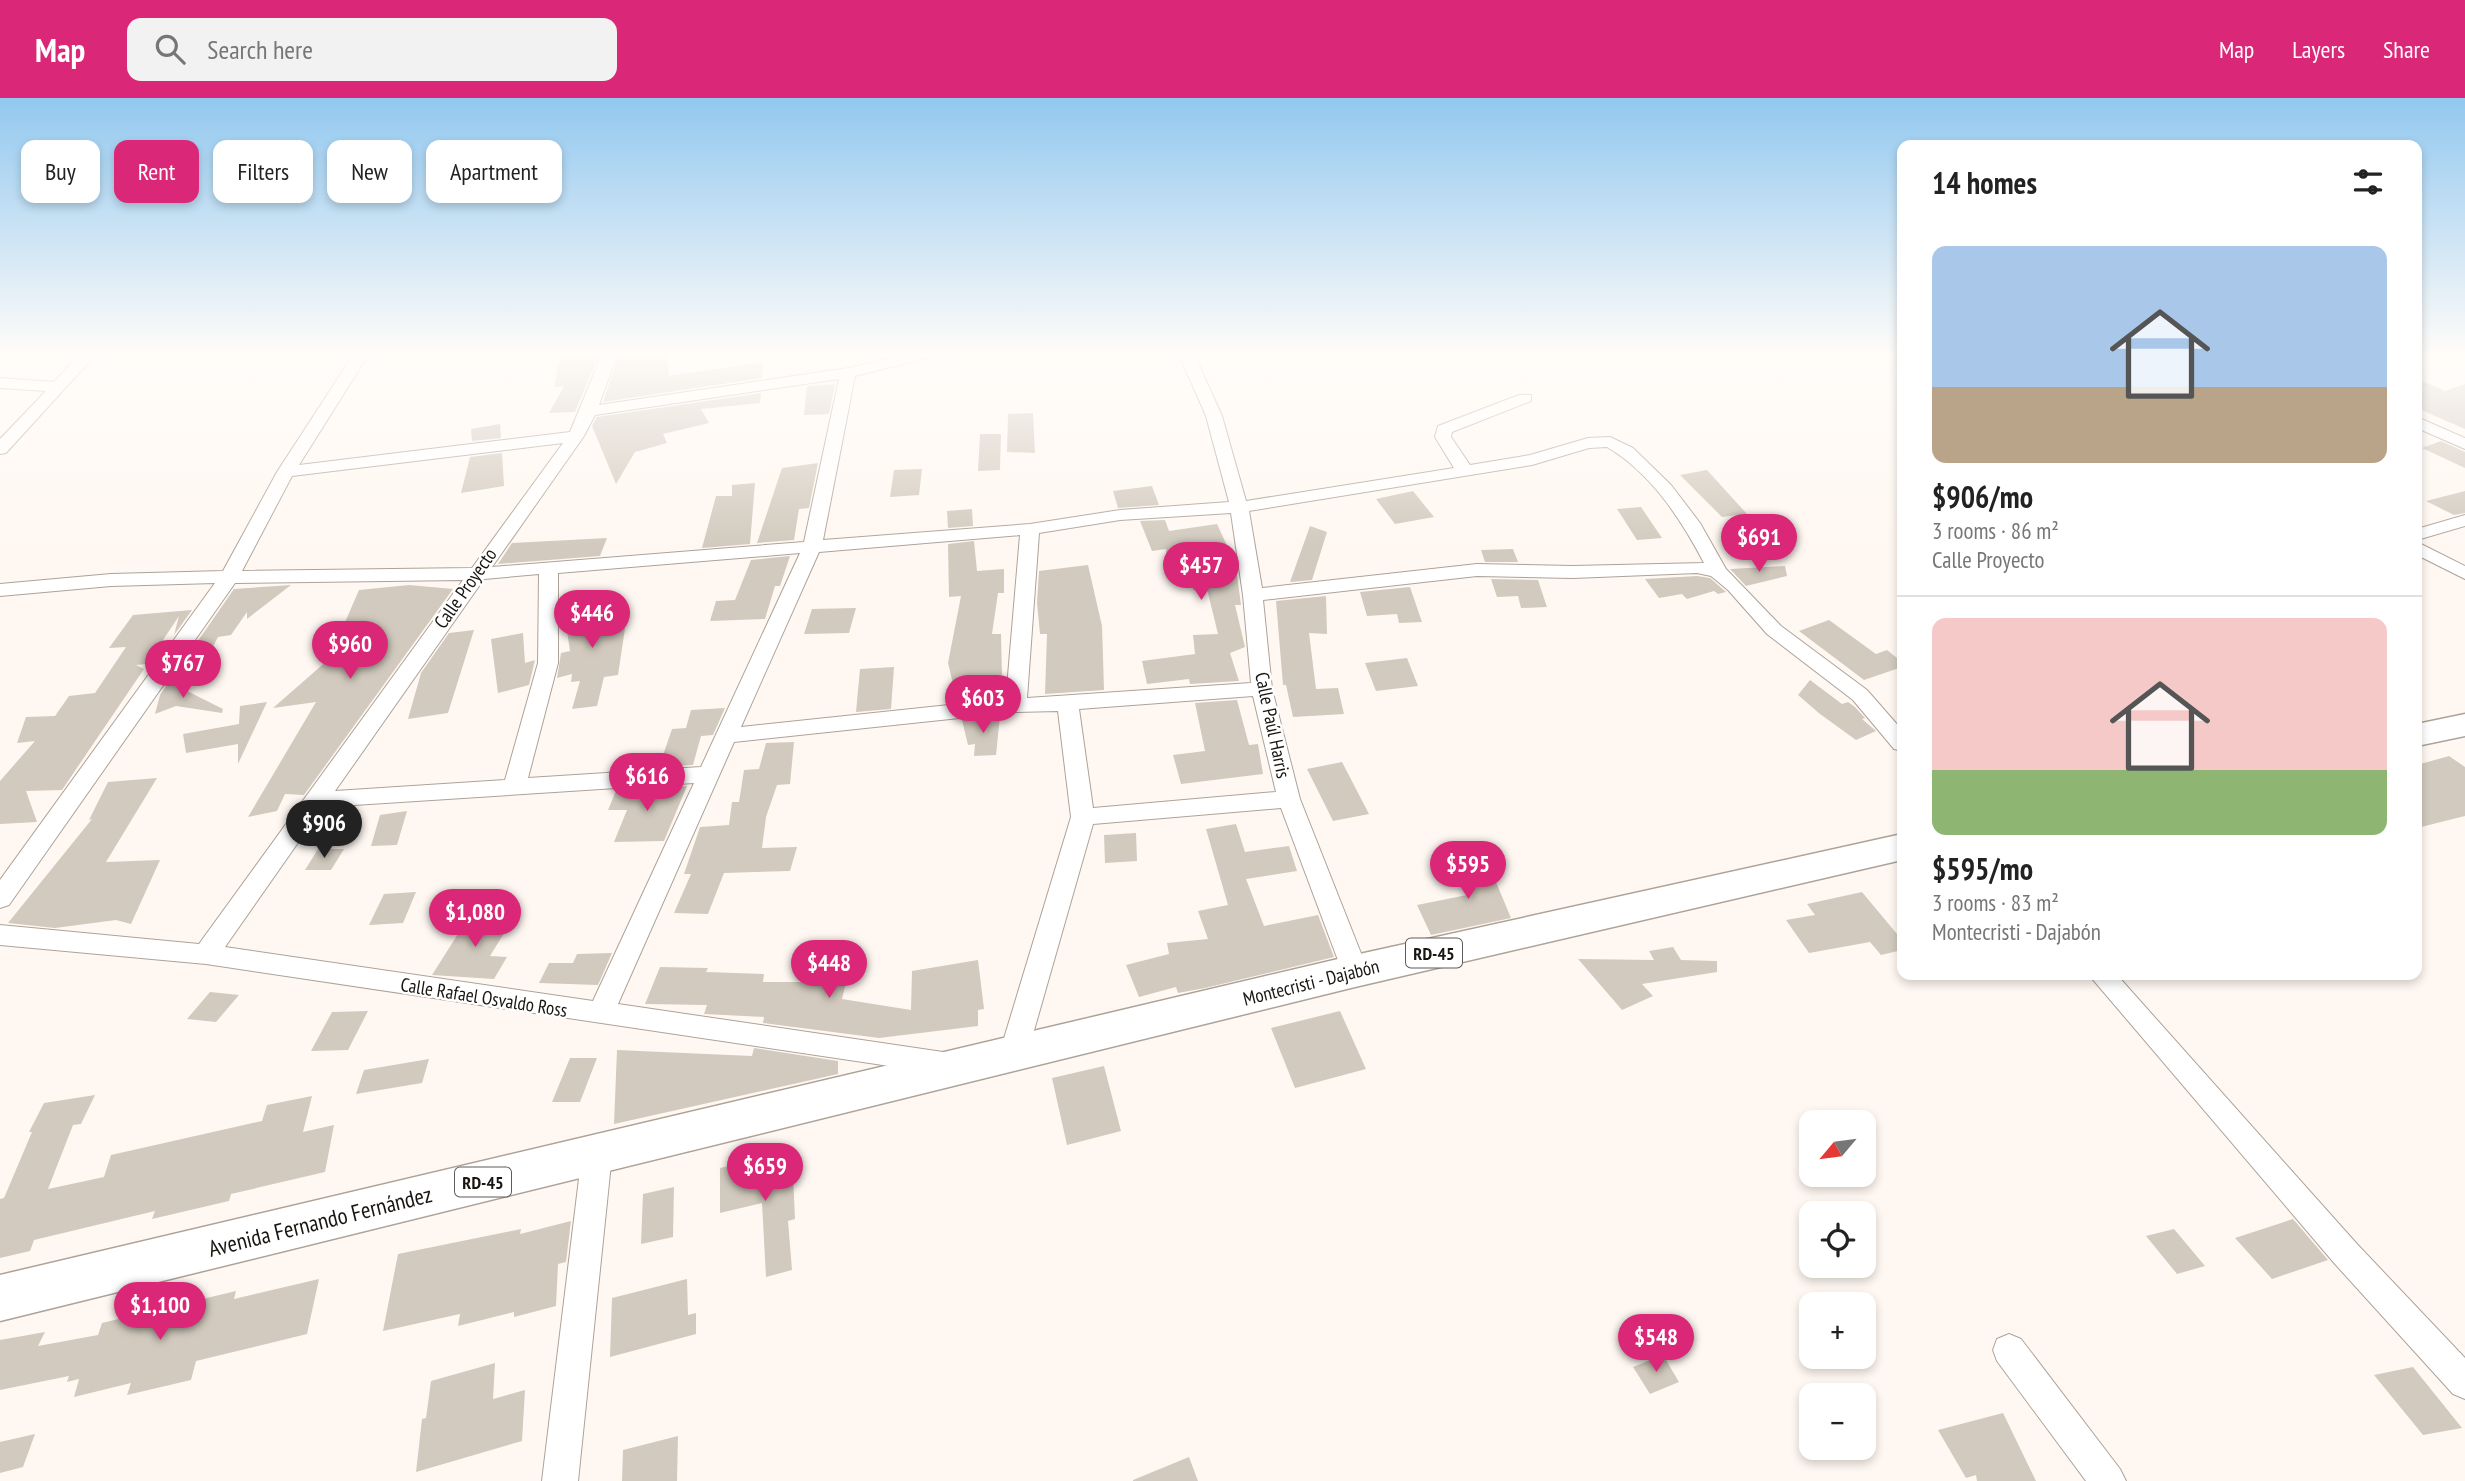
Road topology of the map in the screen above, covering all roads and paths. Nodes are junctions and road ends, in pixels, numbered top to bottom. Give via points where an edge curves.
1 (31, 417) edge
2 (322, 417) edge
3 (588, 417) edge
4 (839, 417) edge
5 (1214, 417) edge
6 (1477, 417) edge
7 (2422, 424) edge
8 (2438, 432) junction
9 (576, 436) junction
10 (2422, 437) edge
11 (2465, 444) edge
12 (0, 449) edge
13 (1465, 471) junction
14 (286, 472) junction
15 (1239, 506) junction
16 (2465, 520) edge
17 (1030, 529) junction
18 (2422, 533) edge
19 (812, 547) junction
20 (2422, 551) edge
21 (549, 568) junction
22 (1718, 572) junction
23 (2465, 573) edge
24 (475, 574) junction
25 (229, 577) junction
26 (0, 590) edge
27 (1253, 595) junction
28 (1262, 689) junction
29 (1068, 704) junction
30 (1016, 705) junction
31 (2465, 725) edge
32 (2422, 734) edge
33 (727, 736) junction
34 (1897, 738) edge
35 (709, 774) junction
36 (515, 786) junction
37 (1289, 799) junction
38 (315, 800) junction
39 (1083, 817) junction
40 (1897, 848) edge
41 (0, 899) edge
42 (0, 935) edge
43 (206, 954) junction
44 (1355, 971) junction
45 (2106, 980) edge
46 (600, 1014) junction
47 (1013, 1055) junction
48 (967, 1067) junction
49 (597, 1154) junction
50 (0, 1298) edge
51 (2009, 1350) dead end
52 (2465, 1382) edge
53 (560, 1481) edge
54 (2108, 1481) edge

1 - 12 street
2 - 14 street
3 - 9 street, Calle Proyecto
4 - 19 street
5 - 15 street, Calle Paúl Harris
6 - 13 street via 1444,429 1443,437
7 - 8 street
8 - 10 street
8 - 11 street
9 - 14 street
9 - 24 street, Calle Proyecto
13 - 15 street
13 - 22 street via 1610,442 1665,489 1694,527
14 - 25 street
15 - 17 street via 1120,515
15 - 27 street, Calle Paúl Harris
16 - 18 street
17 - 19 street
17 - 30 street
19 - 21 street
19 - 33 street
20 - 23 street
21 - 24 street
21 - 36 street via 548,663
22 - 27 street via 1697,567 1476,570
22 - 34 street via 1774,630 1860,695
24 - 25 street
24 - 38 street, Calle Proyecto
25 - 26 street via 110,580
25 - 41 street
27 - 28 street, Calle Paúl Harris
28 - 29 street
28 - 37 street, Calle Paúl Harris
29 - 30 street
29 - 39 street
30 - 33 street
31 - 32 main road
33 - 35 street
35 - 36 street
35 - 46 street
36 - 38 street
37 - 39 street
37 - 44 street, Calle Paúl Harris
38 - 43 street, Calle Proyecto
39 - 47 street
40 - 44 main road, Montecristi - Dajabón / RD-45
42 - 43 street, Calle Rafael Osvaldo Ross
43 - 46 street, Calle Rafael Osvaldo Ross
44 - 47 main road, Montecristi - Dajabón / RD-45
45 - 52 street via 2346,1254
46 - 48 street, Calle Rafael Osvaldo Ross
47 - 48 main road, Montecristi - Dajabón / RD-45
48 - 49 main road, Avenida Fernando Fernández / RD-45
49 - 50 main road, Avenida Fernando Fernández / RD-45
49 - 53 street
51 - 54 street

